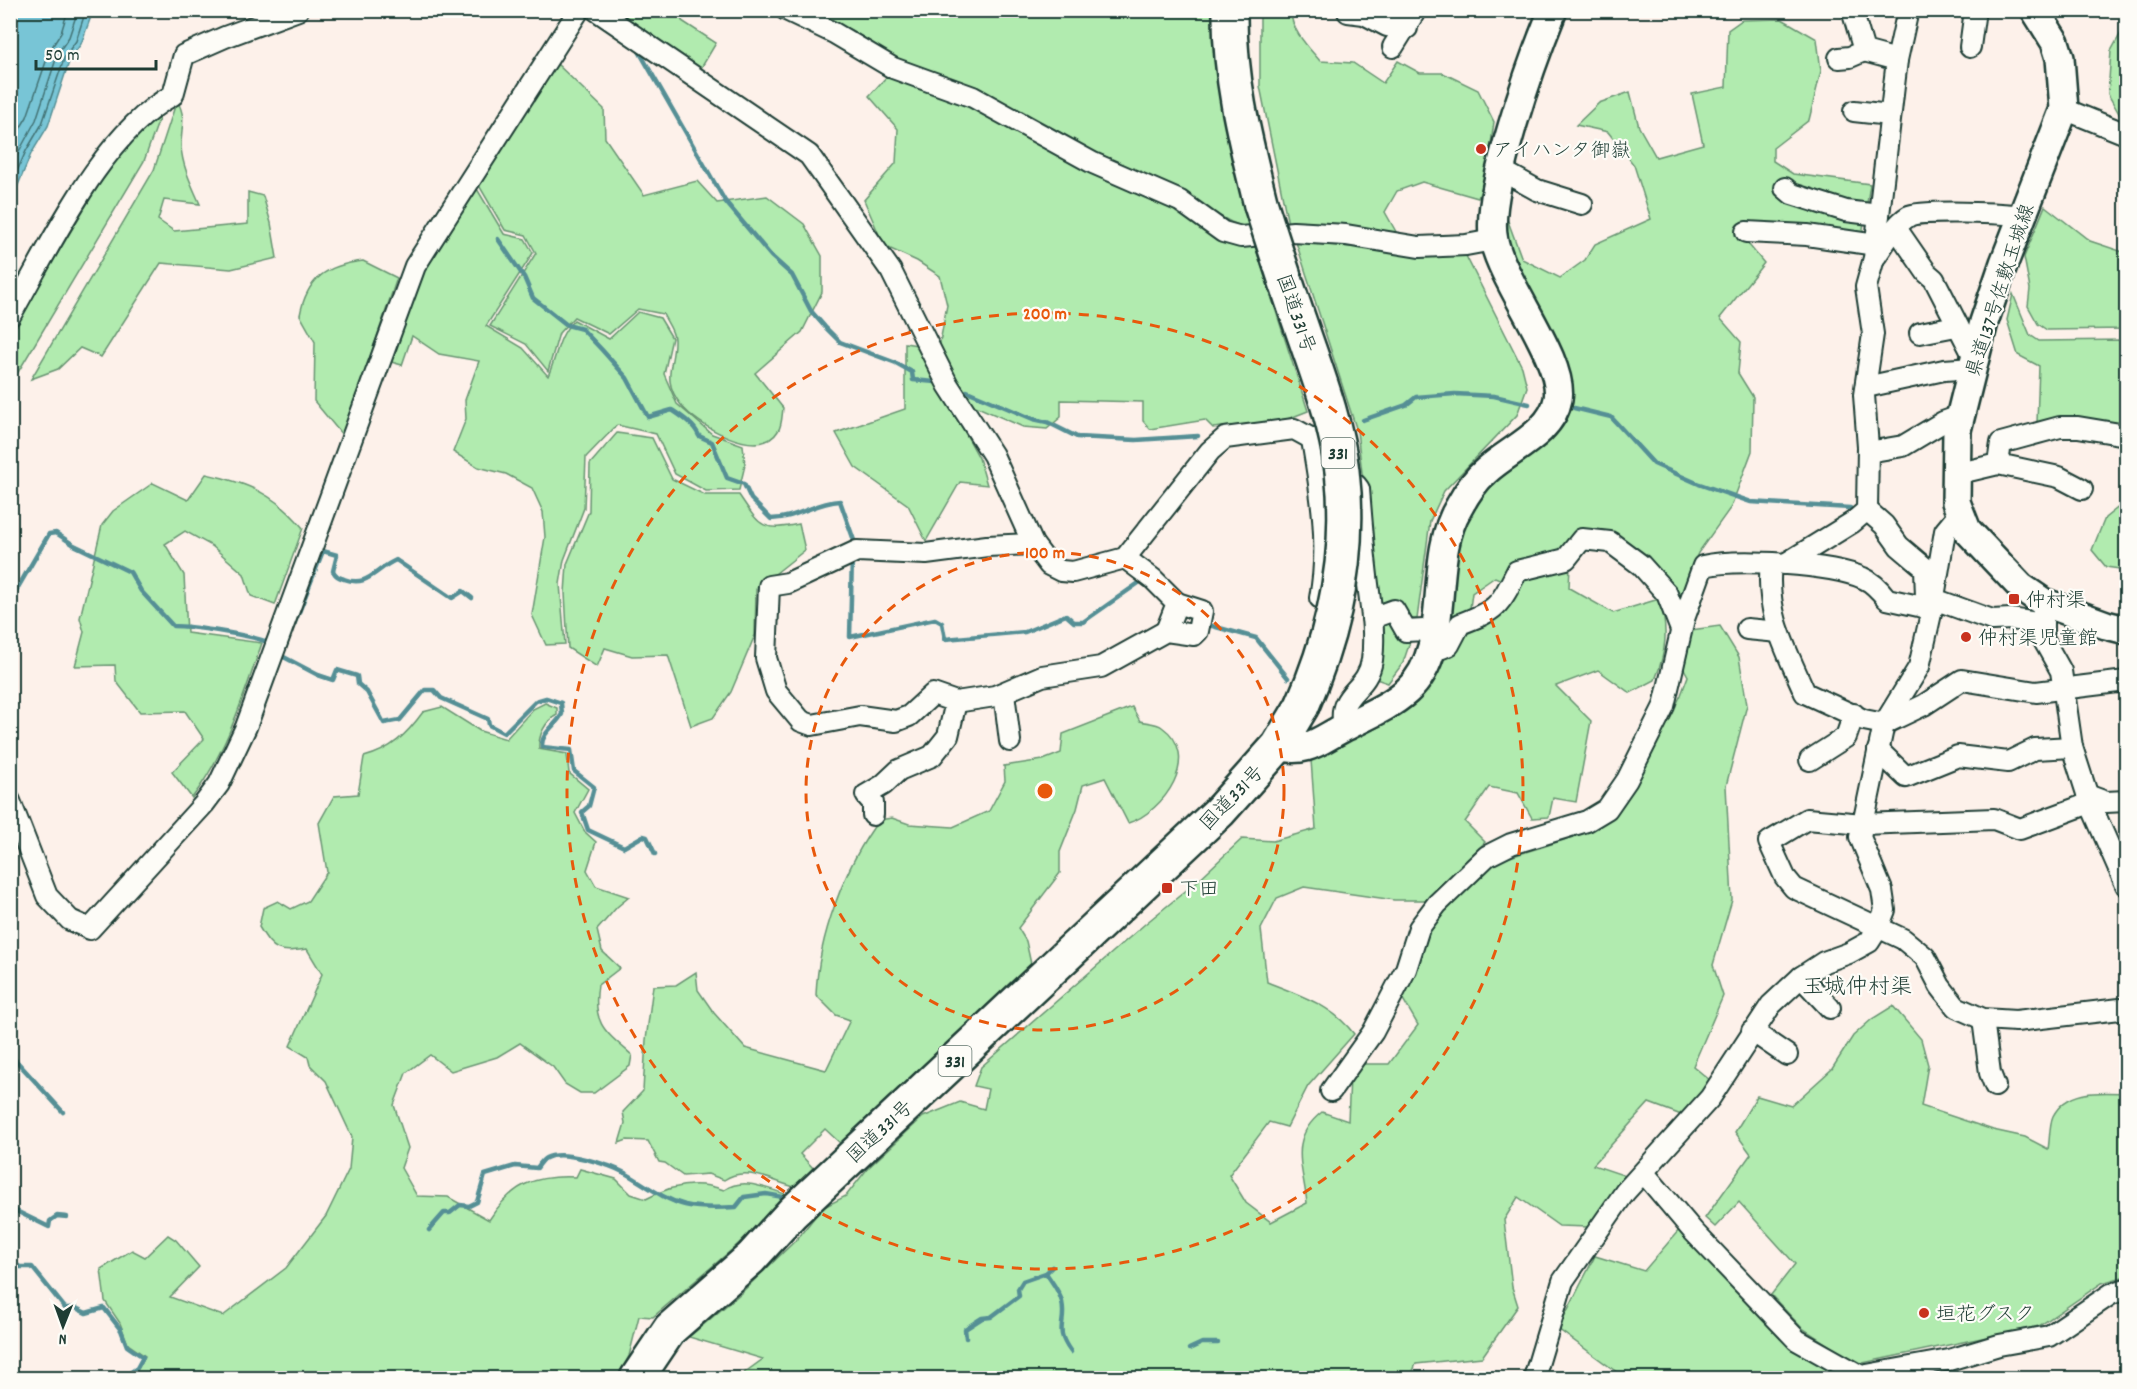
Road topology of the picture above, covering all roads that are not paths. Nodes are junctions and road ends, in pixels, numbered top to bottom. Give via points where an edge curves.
1 (298, 10) edge
2 (579, 10) edge
3 (596, 10) edge
4 (786, 10) edge
5 (1230, 10) edge
6 (1553, 10) edge
7 (1852, 10) edge
8 (1908, 10) edge
9 (1975, 10) edge
10 (2035, 10) edge
11 (1348, 12) dead end
12 (1411, 19) edge
13 (1393, 47) dead end
14 (1970, 47) dead end
15 (1863, 51) junction
16 (1839, 58) dead end
17 (1897, 60) junction
18 (2064, 109) junction
19 (1854, 111) dead end
20 (1890, 115) junction
21 (2127, 134) edge
22 (1502, 170) junction
23 (1785, 188) dead end
24 (1582, 204) dead end
25 (1879, 215) junction
26 (2022, 216) junction
27 (1896, 228) junction
28 (1746, 232) dead end
29 (1493, 240) junction
30 (1875, 252) junction
31 (10, 316) edge
32 (1956, 326) junction
33 (1920, 333) dead end
34 (1974, 363) junction
35 (1866, 387) junction
36 (1960, 416) junction
37 (2127, 435) edge
38 (1312, 440) junction
39 (1868, 452) junction
40 (1998, 464) junction
41 (1956, 474) junction
42 (2082, 489) dead end
43 (1868, 510) junction
44 (1959, 514) junction
45 (1033, 544) junction
46 (1125, 558) junction
47 (1778, 564) junction
48 (1177, 603) junction
49 (1931, 606) junction
50 (2043, 613) junction
51 (1372, 618) junction
52 (1681, 630) junction
53 (1747, 630) dead end
54 (2127, 630) edge
55 (1166, 631) junction
56 (1779, 632) junction
57 (1432, 642) junction
58 (1302, 665) dead end
59 (2127, 681) edge
60 (2064, 688) junction
61 (1004, 693) junction
62 (956, 702) junction
63 (1854, 714) junction
64 (1884, 724) junction
65 (1344, 727) junction
66 (1010, 741) dead end
67 (1278, 746) junction
68 (2072, 747) junction
69 (1878, 750) junction
70 (1810, 760) dead end
71 (2089, 799) junction
72 (10, 801) edge
73 (2127, 801) edge
74 (873, 815) dead end
75 (1863, 824) junction
76 (2127, 885) edge
77 (1878, 928) junction
78 (1801, 976) junction
79 (2124, 1003) edge
80 (1830, 1008) dead end
81 (1983, 1019) junction
82 (1752, 1031) junction
83 (1787, 1055) dead end
84 (1995, 1086) dead end
85 (1331, 1091) dead end
86 (1644, 1173) junction
87 (2127, 1289) edge
88 (637, 1378) edge
89 (1534, 1378) edge

1 - 31 street via 184,55 173,95 142,116 111,147
2 - 72 street via 415,266 246,727 219,784 90,929 70,920 47,896
3 - 45 street via 808,155 891,271 948,385 993,455
4 - 29 street via 893,68 974,97 1093,163 1180,201 1223,232 1241,237 1293,232 1346,234 1419,247
5 - 67 highway, 国道331号 / 331, bridge via 1238,114 1261,205 1323,389 1342,470 1341,582 1326,645 1302,706
6 - 22 main road via 1536,51
7 - 15 street
8 - 17 street
9 - 14 street
10 - 18 main road, 県道137号佐敷玉城線 via 2060,58
11 - 12 street via 1364,14 1387,26
12 - 13 street
15 - 16 street
15 - 17 street
17 - 20 street
18 - 21 street
18 - 26 main road, 県道137号佐敷玉城線
19 - 20 street
20 - 25 street
22 - 24 street via 1537,190
22 - 29 main road via 1495,195
23 - 25 street via 1792,194 1846,211
25 - 30 street
26 - 27 street via 2004,212 1911,215
26 - 34 main road, 県道137号佐敷玉城線 via 1984,322
27 - 30 street
27 - 32 street via 1934,279
28 - 30 street via 1807,235
29 - 57 main road via 1510,285 1557,375 1558,399 1547,423 1485,471 1452,517 1444,544
30 - 35 street via 1866,287 1873,334
32 - 33 street
32 - 34 street
34 - 35 street
34 - 36 main road, 県道137号佐敷玉城線
35 - 39 street via 1864,420
36 - 39 street via 1903,446
36 - 41 main road, 県道137号佐敷玉城線
37 - 40 street via 2060,427 2001,443
38 - 46 street via 1294,429 1225,438 1210,450
38 - 51 street via 1325,446 1359,489
38 - 58 street via 1323,505 1324,578
39 - 43 street
40 - 41 street
40 - 42 street via 2059,477
41 - 44 main road, 県道137号佐敷玉城線
43 - 47 street
43 - 49 street via 1899,546 1925,568
44 - 49 street via 1945,531
44 - 50 main road, 県道137号佐敷玉城線 via 1967,530
45 - 46 street via 1049,565 1061,571 1089,569
45 - 62 street via 926,555 857,551 788,583 769,586 766,658 777,691 801,721 812,725 860,716 896,721 909,716 933,694
46 - 48 street
47 - 49 street via 1862,578 1879,588 1887,599
47 - 52 street via 1720,562 1703,566
47 - 56 street via 1768,586
48 - 55 street
48 - 55 street via 1202,611 1198,631 1194,635
49 - 50 street via 1992,620
49 - 64 street via 1919,667
50 - 54 main road, 県道137号佐敷玉城線
50 - 60 street via 2043,639 2061,671
51 - 57 street via 1394,610 1406,631 1424,630
51 - 65 street via 1369,676 1349,695 1342,709
52 - 57 street via 1666,594 1641,565 1611,542 1582,539 1566,559 1517,571 1501,603 1485,615 1460,624 1449,645 1442,648
52 - 85 street via 1664,706 1627,780 1606,808 1587,821 1487,855 1437,904 1419,928 1406,969 1373,1032
53 - 56 street
55 - 61 street via 1101,667 1042,676
56 - 63 street via 1805,693
57 - 65 main road via 1420,675 1408,690 1385,707
59 - 60 street
60 - 64 street via 2036,692 1962,680 1924,705
60 - 68 street
61 - 62 street
61 - 66 street
62 - 74 street via 948,736 932,756 899,770 866,795 873,803
63 - 64 street
63 - 70 street via 1846,737
64 - 69 street
65 - 67 main road via 1300,750
67 - 88 highway, 国道331号 / 331 via 1220,812 792,1212 751,1258 670,1329
68 - 69 street via 2035,749 2008,762 1958,756 1906,777
68 - 71 street
69 - 75 street
71 - 73 street
71 - 75 street via 2020,829 1994,819
71 - 76 street
75 - 77 street via 1860,837 1882,890 1885,910
75 - 77 street via 1807,819 1769,842 1794,888
77 - 78 street via 1869,942
77 - 81 street via 1903,939 1925,957 1956,1007
78 - 80 street
78 - 82 street via 1771,1005
79 - 81 street via 2016,1021
81 - 84 street
82 - 83 street
82 - 86 street via 1710,1098
86 - 87 street via 1693,1231 1797,1340 1861,1376 2049,1336 2111,1294
86 - 89 street via 1619,1200 1563,1281

